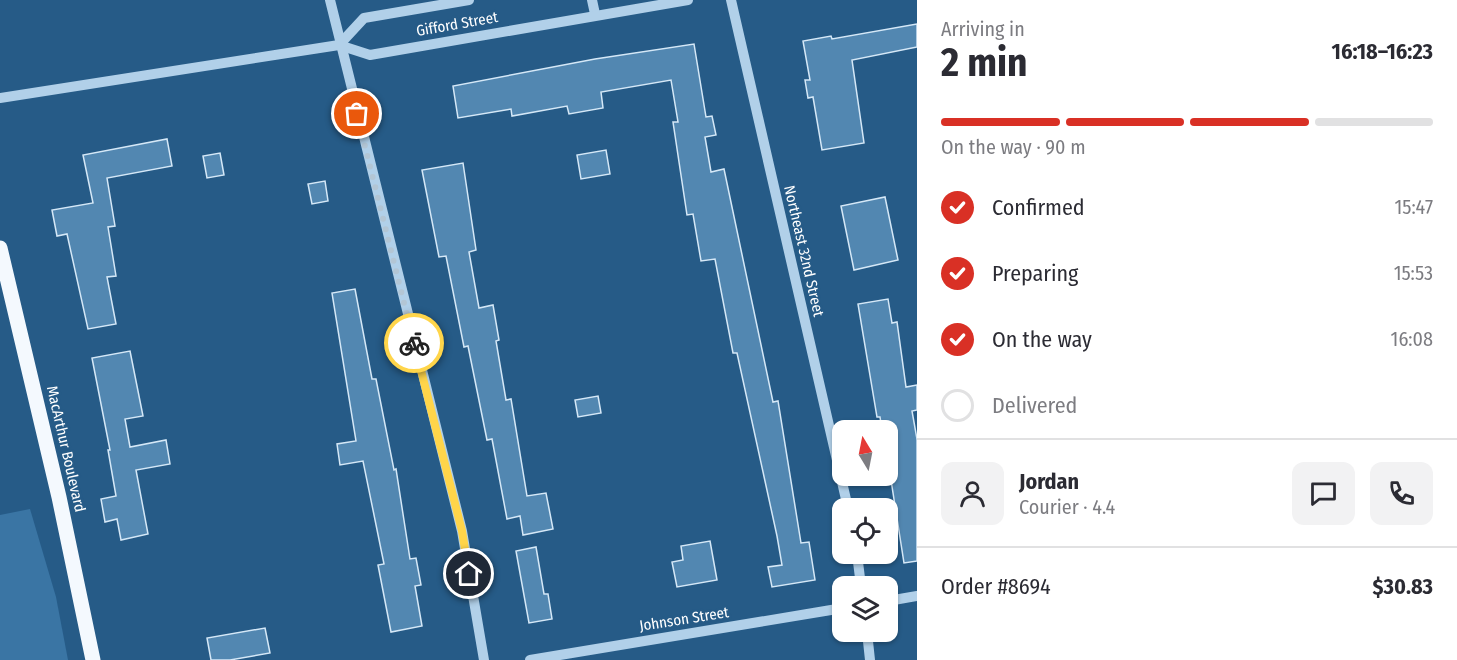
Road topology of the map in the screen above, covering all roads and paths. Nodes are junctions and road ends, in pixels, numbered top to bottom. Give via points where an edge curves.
1 (330, 0) edge
2 (470, 0) edge
3 (592, 0) edge
4 (688, 0) edge
5 (731, 0) edge
6 (595, 14) junction
7 (339, 45) junction
8 (0, 98) edge
9 (0, 248) edge
10 (846, 498) edge
11 (917, 596) edge
12 (898, 599) edge
13 (832, 610) edge
14 (868, 642) edge
15 (93, 660) edge
16 (484, 660) edge
17 (530, 660) edge
18 (870, 660) edge

1 - 7 street
2 - 7 street, Gifford Street via 364,18
3 - 6 street
4 - 6 street, Gifford Street
5 - 10 street, Northeast 32nd Street
6 - 7 street, Gifford Street via 370,55
7 - 8 street, Gifford Street
7 - 16 street via 462,531
9 - 15 main road, MacArthur Boulevard
11 - 12 street
13 - 17 street, Johnson Street
14 - 18 street

